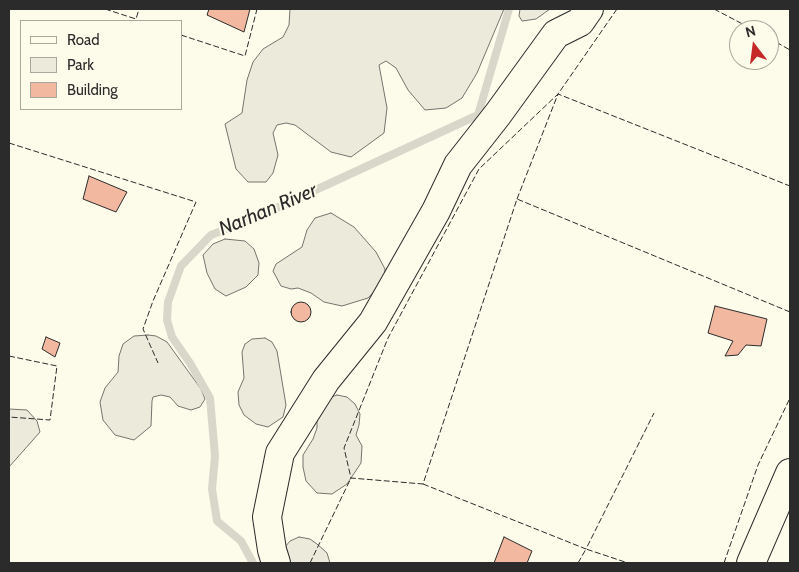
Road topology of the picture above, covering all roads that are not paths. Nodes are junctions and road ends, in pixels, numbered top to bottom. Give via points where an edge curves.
1 (589, 9) edge
2 (790, 473) edge
3 (276, 563) edge
4 (752, 563) edge

1 - 3 street via 580,22 556,34 458,165 436,211 373,322 326,380 280,453 267,517
2 - 4 street

